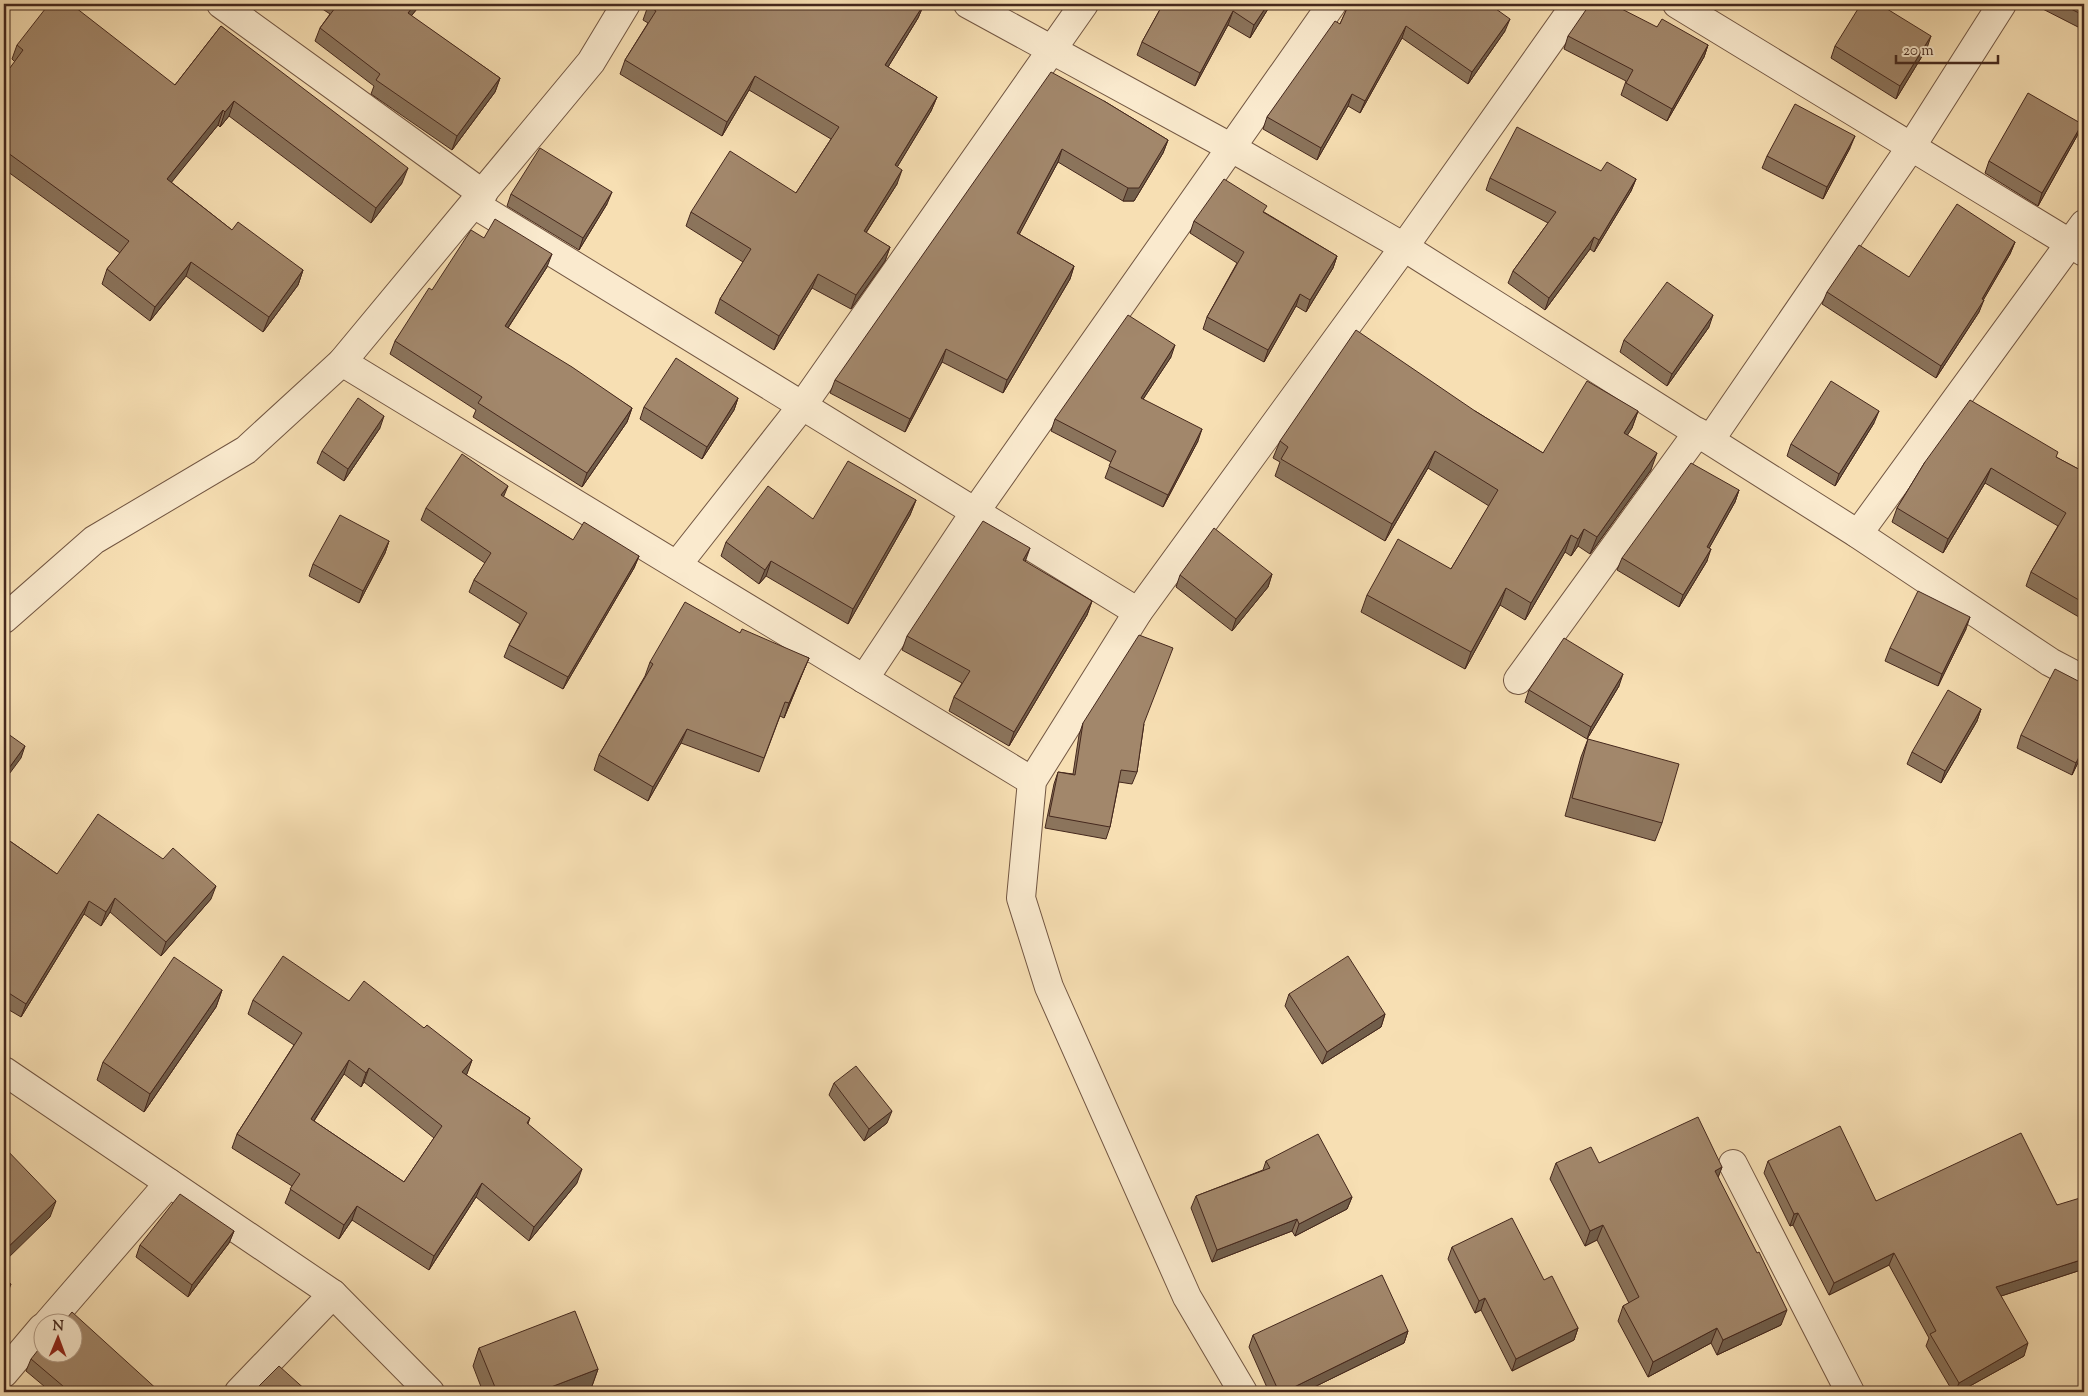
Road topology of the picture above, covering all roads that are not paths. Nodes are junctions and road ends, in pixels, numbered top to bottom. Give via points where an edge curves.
1 (221, 4) edge
2 (626, 4) edge
3 (968, 4) edge
4 (1084, 4) edge
5 (1332, 4) edge
6 (1576, 4) edge
7 (1677, 4) edge
8 (2002, 4) edge
9 (1052, 49) junction
10 (1230, 147) junction
11 (1911, 147) junction
12 (478, 198) junction
13 (2080, 240) edge
14 (1404, 247) junction
15 (342, 362) junction
16 (802, 406) junction
17 (1704, 436) junction
18 (974, 512) junction
19 (1858, 534) junction
20 (677, 565) junction
21 (1138, 612) junction
22 (4, 619) edge
23 (864, 679) junction
24 (1518, 680) dead end
25 (2084, 680) edge
26 (1032, 780) junction
27 (4, 1071) edge
28 (1733, 1164) dead end
29 (169, 1183) junction
30 (333, 1294) junction
31 (56, 1314) edge
32 (32, 1340) edge
33 (4, 1373) edge
34 (239, 1392) edge
35 (430, 1392) edge
36 (1243, 1392) edge
37 (1850, 1392) edge

1 - 12 street
2 - 12 street via 591,62
3 - 9 street
4 - 9 street
5 - 10 street
6 - 14 street
7 - 11 street
8 - 11 street
9 - 10 street
9 - 16 street
10 - 14 street
10 - 18 street
11 - 13 street
11 - 17 street
12 - 15 street
12 - 16 street
13 - 19 street
14 - 17 street
14 - 21 street
15 - 20 street
15 - 22 street via 246,450 94,540
16 - 18 street
16 - 20 street
17 - 19 street
17 - 24 street
18 - 21 street
18 - 23 street
19 - 25 street via 2050,662
20 - 23 street
21 - 26 street
23 - 26 street
26 - 36 street via 1021,898 1049,987 1187,1297
27 - 29 street
28 - 37 street
29 - 30 street
29 - 31 street
30 - 34 street
30 - 35 street
32 - 33 street

